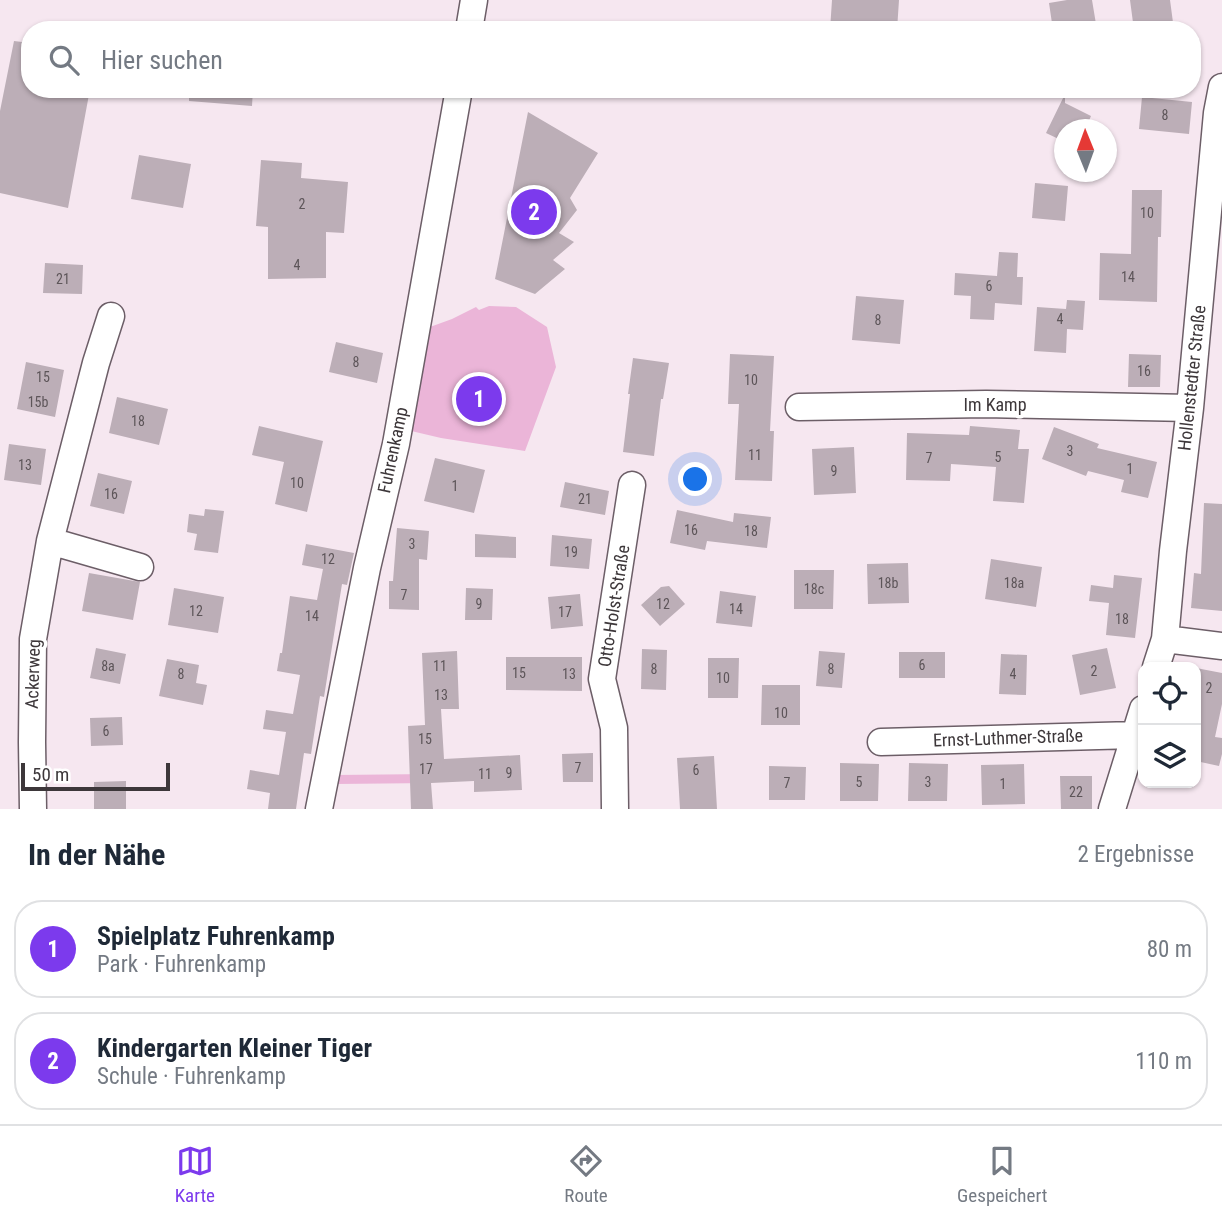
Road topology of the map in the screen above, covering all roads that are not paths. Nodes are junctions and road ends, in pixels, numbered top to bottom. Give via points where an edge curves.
1 (474, 0) edge
2 (470, 21) edge
3 (1222, 87) edge
4 (457, 98) edge
5 (111, 316) dead end
6 (799, 407) dead end
7 (1190, 408) junction
8 (632, 485) dead end
9 (50, 541) junction
10 (140, 567) dead end
11 (1165, 639) junction
12 (1222, 646) edge
13 (1158, 662) edge
14 (1138, 725) edge
15 (1135, 735) junction
16 (881, 742) dead end
17 (33, 809) edge
18 (319, 809) edge
19 (615, 809) edge
20 (1112, 809) edge

1 - 2 street
3 - 7 street, Hollenstedter Straße
4 - 18 street, Fuhrenkamp via 396,444
5 - 9 street, Ackerweg
6 - 7 street, Im Kamp
7 - 11 street, Hollenstedter Straße
8 - 19 street, Otto-Holst-Straße via 602,679 614,728
9 - 10 street
9 - 17 street, Ackerweg via 33,639
11 - 12 street
11 - 13 street, Hollenstedter Straße
14 - 15 street
15 - 16 street, Ernst-Luthmer-Straße
15 - 20 street

